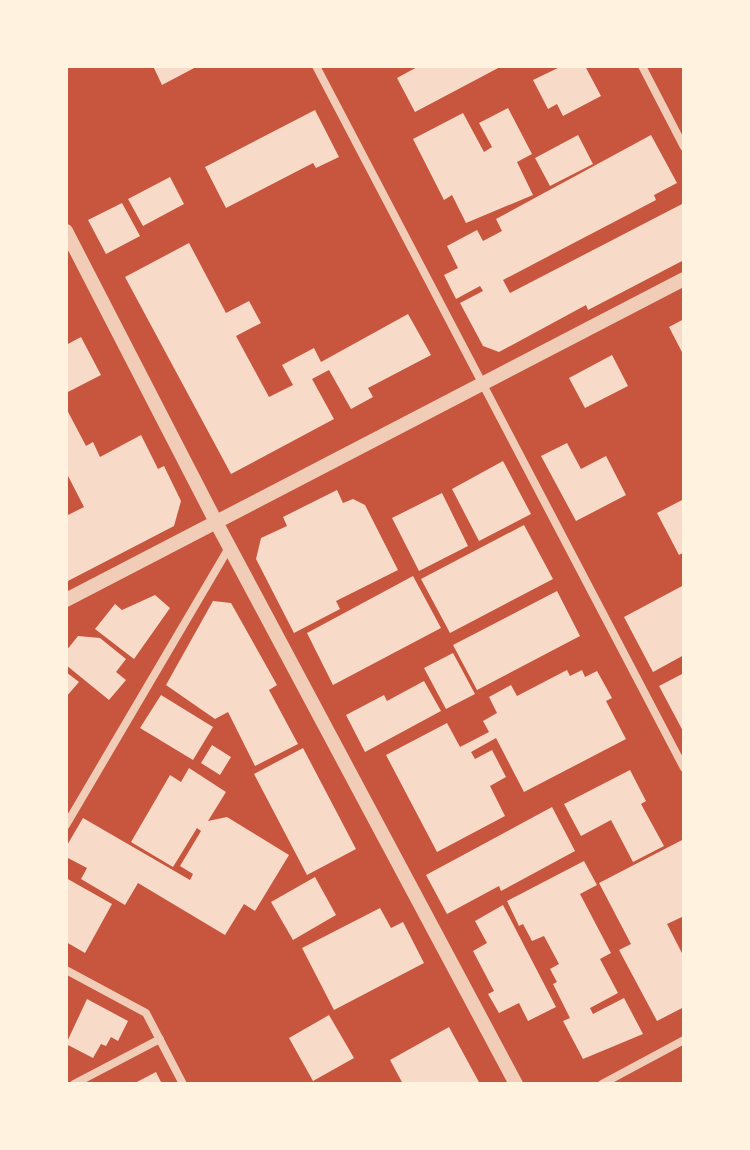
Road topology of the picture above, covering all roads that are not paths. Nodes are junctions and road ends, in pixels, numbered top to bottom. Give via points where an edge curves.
1 (316, 66) edge
2 (642, 66) edge
3 (684, 147) edge
4 (66, 231) edge
5 (684, 279) edge
6 (484, 386) junction
7 (216, 522) junction
8 (231, 545) junction
9 (66, 600) edge
10 (684, 768) edge
11 (66, 825) edge
12 (66, 970) edge
13 (160, 1039) junction
14 (684, 1040) edge
15 (74, 1084) edge
16 (183, 1084) edge
17 (516, 1084) edge
18 (602, 1084) edge

1 - 6 street
2 - 3 street
4 - 7 street
5 - 6 street
6 - 7 street
6 - 10 street
7 - 8 street
7 - 9 street
8 - 11 street
8 - 17 street
12 - 13 street via 146,1013
13 - 15 street
13 - 16 street
14 - 18 street

